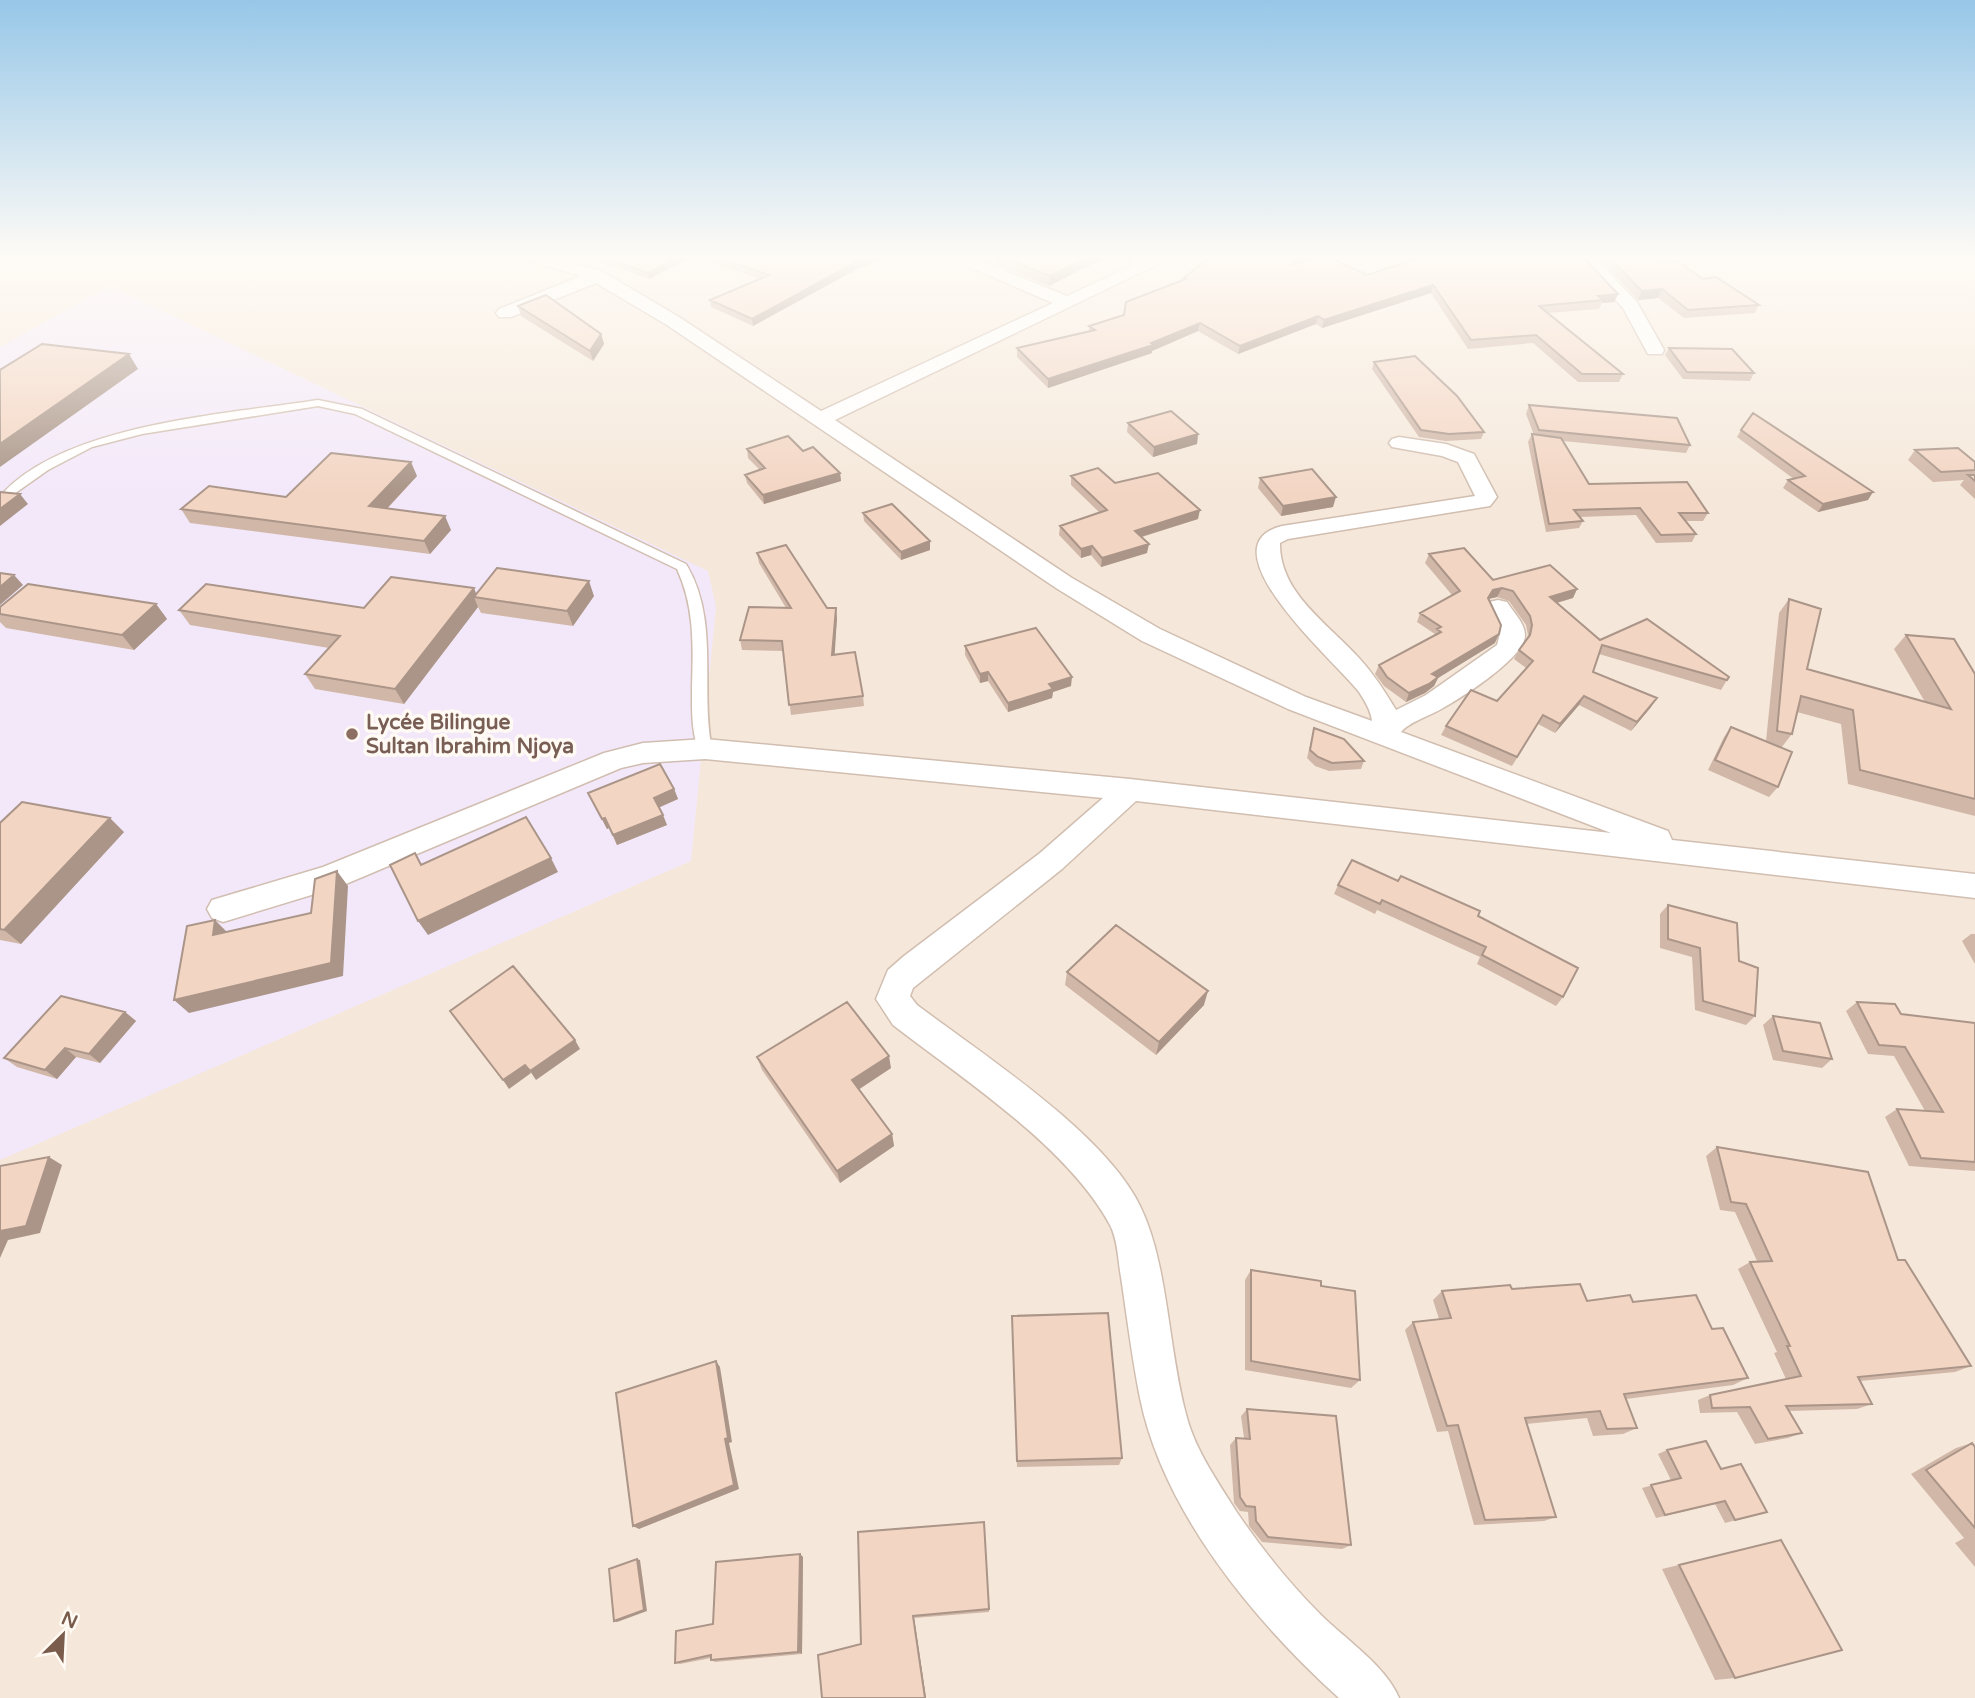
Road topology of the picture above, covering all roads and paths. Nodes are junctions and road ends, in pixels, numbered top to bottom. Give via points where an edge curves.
1 (695, 335) edge
2 (999, 335) edge
3 (1647, 335) edge
4 (1655, 350) dead end
5 (821, 419) junction
6 (1399, 443) dead end
7 (10, 492) edge
8 (1498, 608) dead end
9 (1390, 731) junction
10 (705, 750) junction
11 (1130, 790) junction
12 (1696, 853) junction
13 (1975, 886) edge
14 (223, 909) dead end
15 (1375, 1698) edge

1 - 5 street
2 - 5 street
3 - 4 street
5 - 9 street via 1052,576 1151,635 1297,703
6 - 9 street via 1467,457 1486,497 1469,504 1282,533 1269,540 1265,552 1268,565 1301,612 1372,687
7 - 10 lane via 88,445 142,431 318,403 358,411 682,567 693,584 699,633 699,731
8 - 9 street via 1514,631 1506,651
9 - 12 street
10 - 11 street
10 - 14 street via 643,753 614,760 330,877
11 - 12 street
11 - 15 street via 1051,861 915,966 900,980 893,999 905,1015 1092,1167 1126,1215 1176,1451 1229,1543 1263,1586 1323,1653
12 - 13 street

